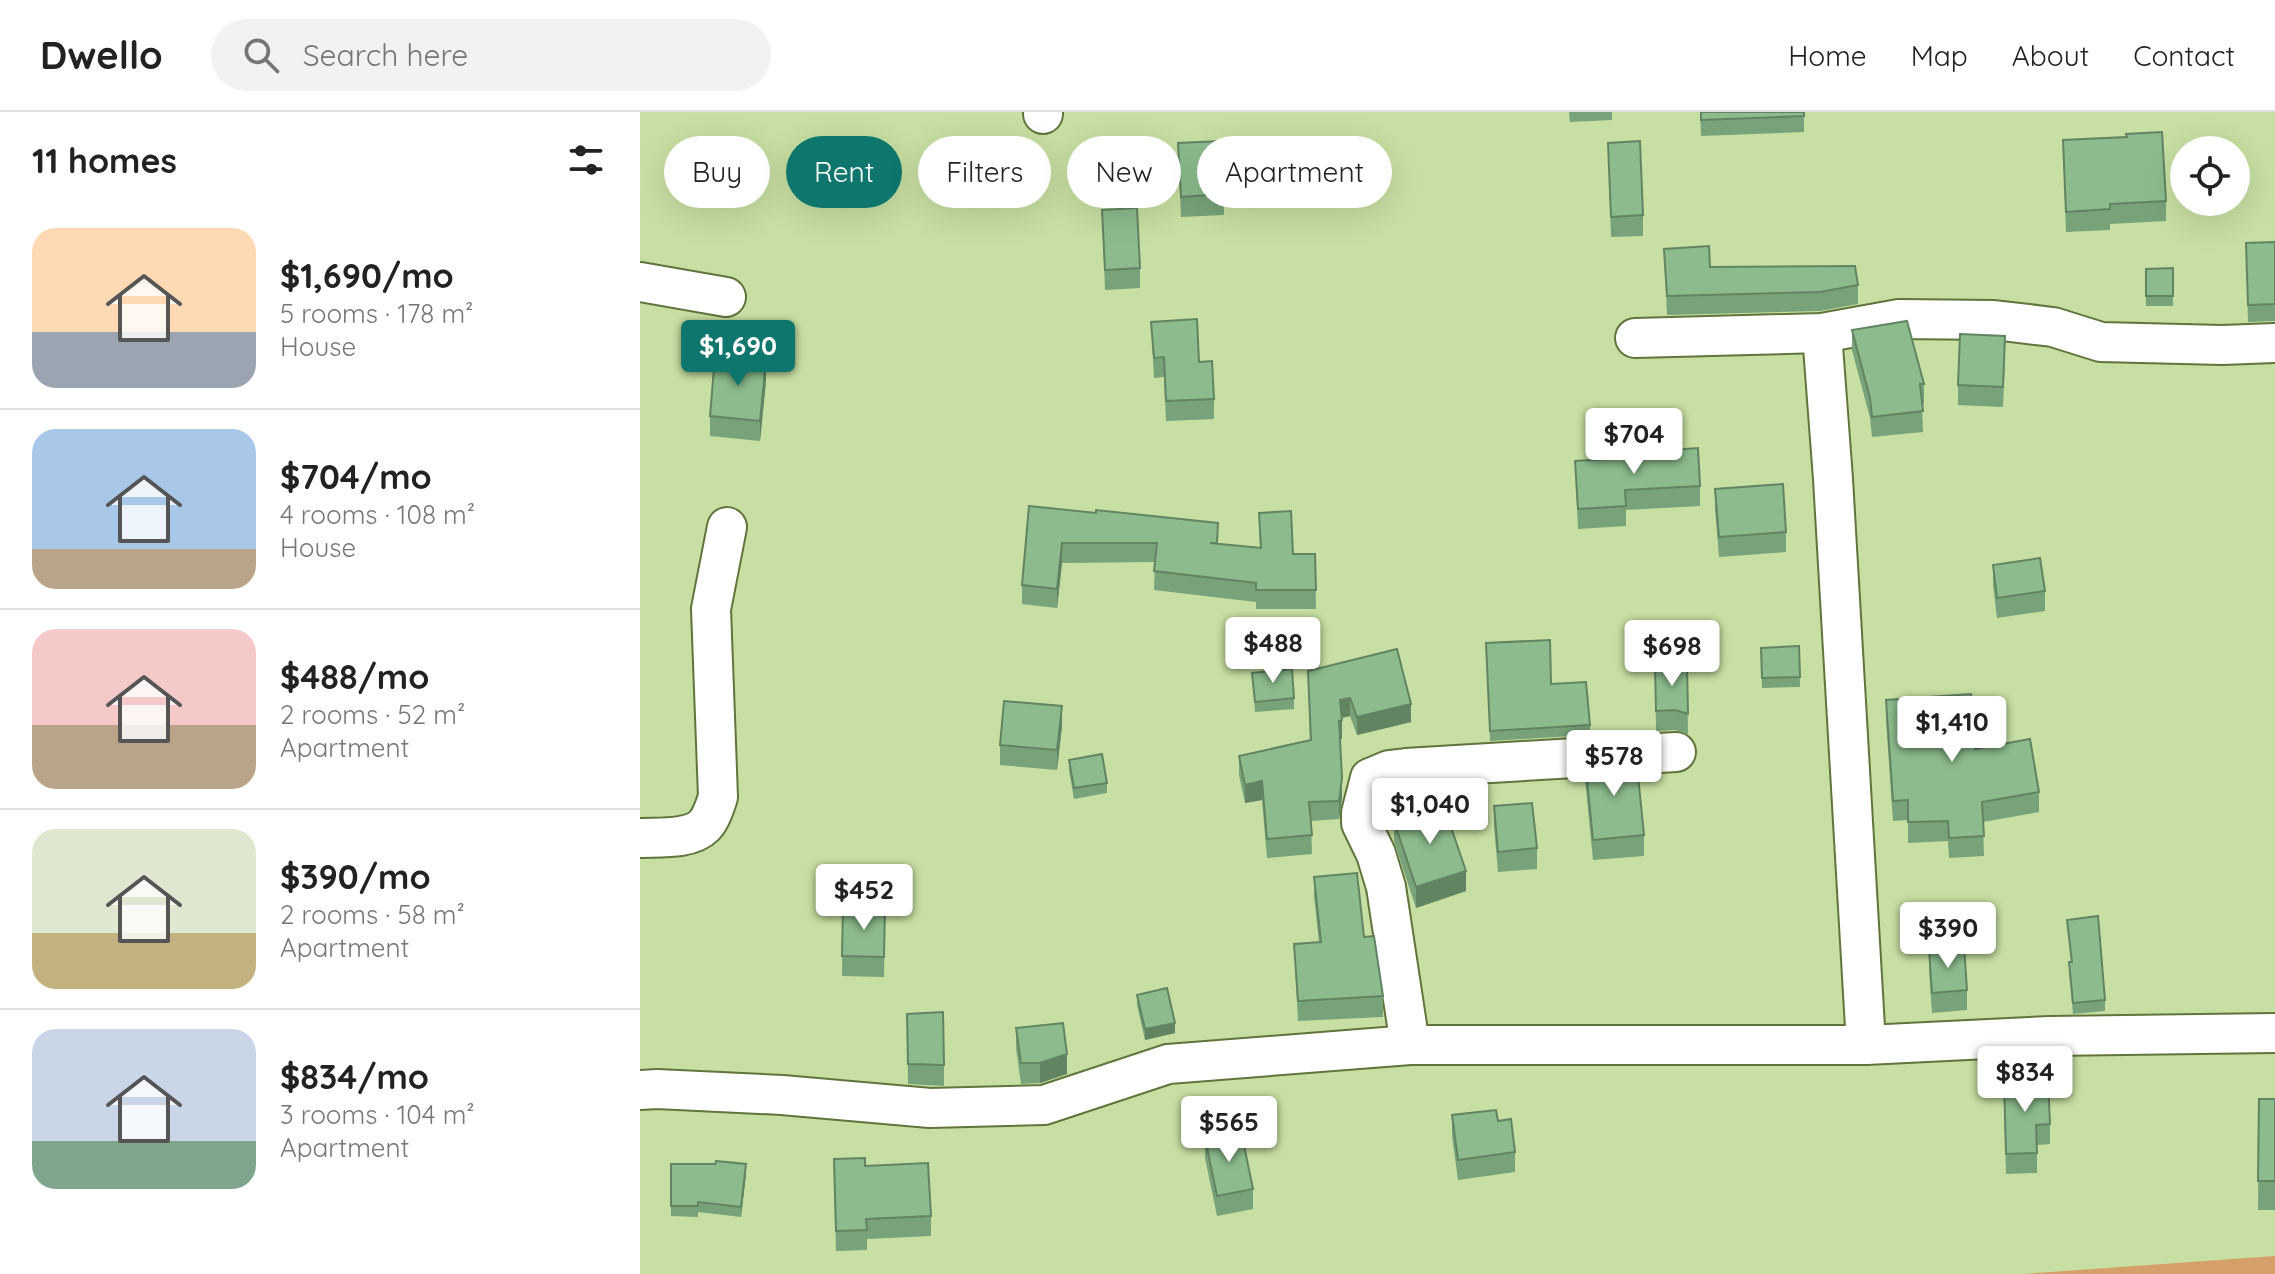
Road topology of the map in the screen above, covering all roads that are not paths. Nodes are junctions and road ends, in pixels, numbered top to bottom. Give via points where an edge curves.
1 (640, 282) edge
2 (726, 297) dead end
3 (1822, 333) junction
4 (1635, 338) dead end
5 (2275, 343) edge
6 (727, 527) dead end
7 (1676, 752) dead end
8 (640, 838) edge
9 (2275, 1033) edge
10 (1410, 1045) junction
11 (1866, 1045) junction
12 (640, 1090) edge

1 - 2 street
3 - 4 street
3 - 5 street via 1899,319 1994,320 2053,327 2101,342
3 - 11 street
6 - 8 street via 711,609 718,797 704,826 689,834
7 - 10 street via 1406,768 1370,778 1361,823 1386,887
9 - 11 street
10 - 11 street
10 - 12 street via 1168,1064 1044,1105 930,1108

